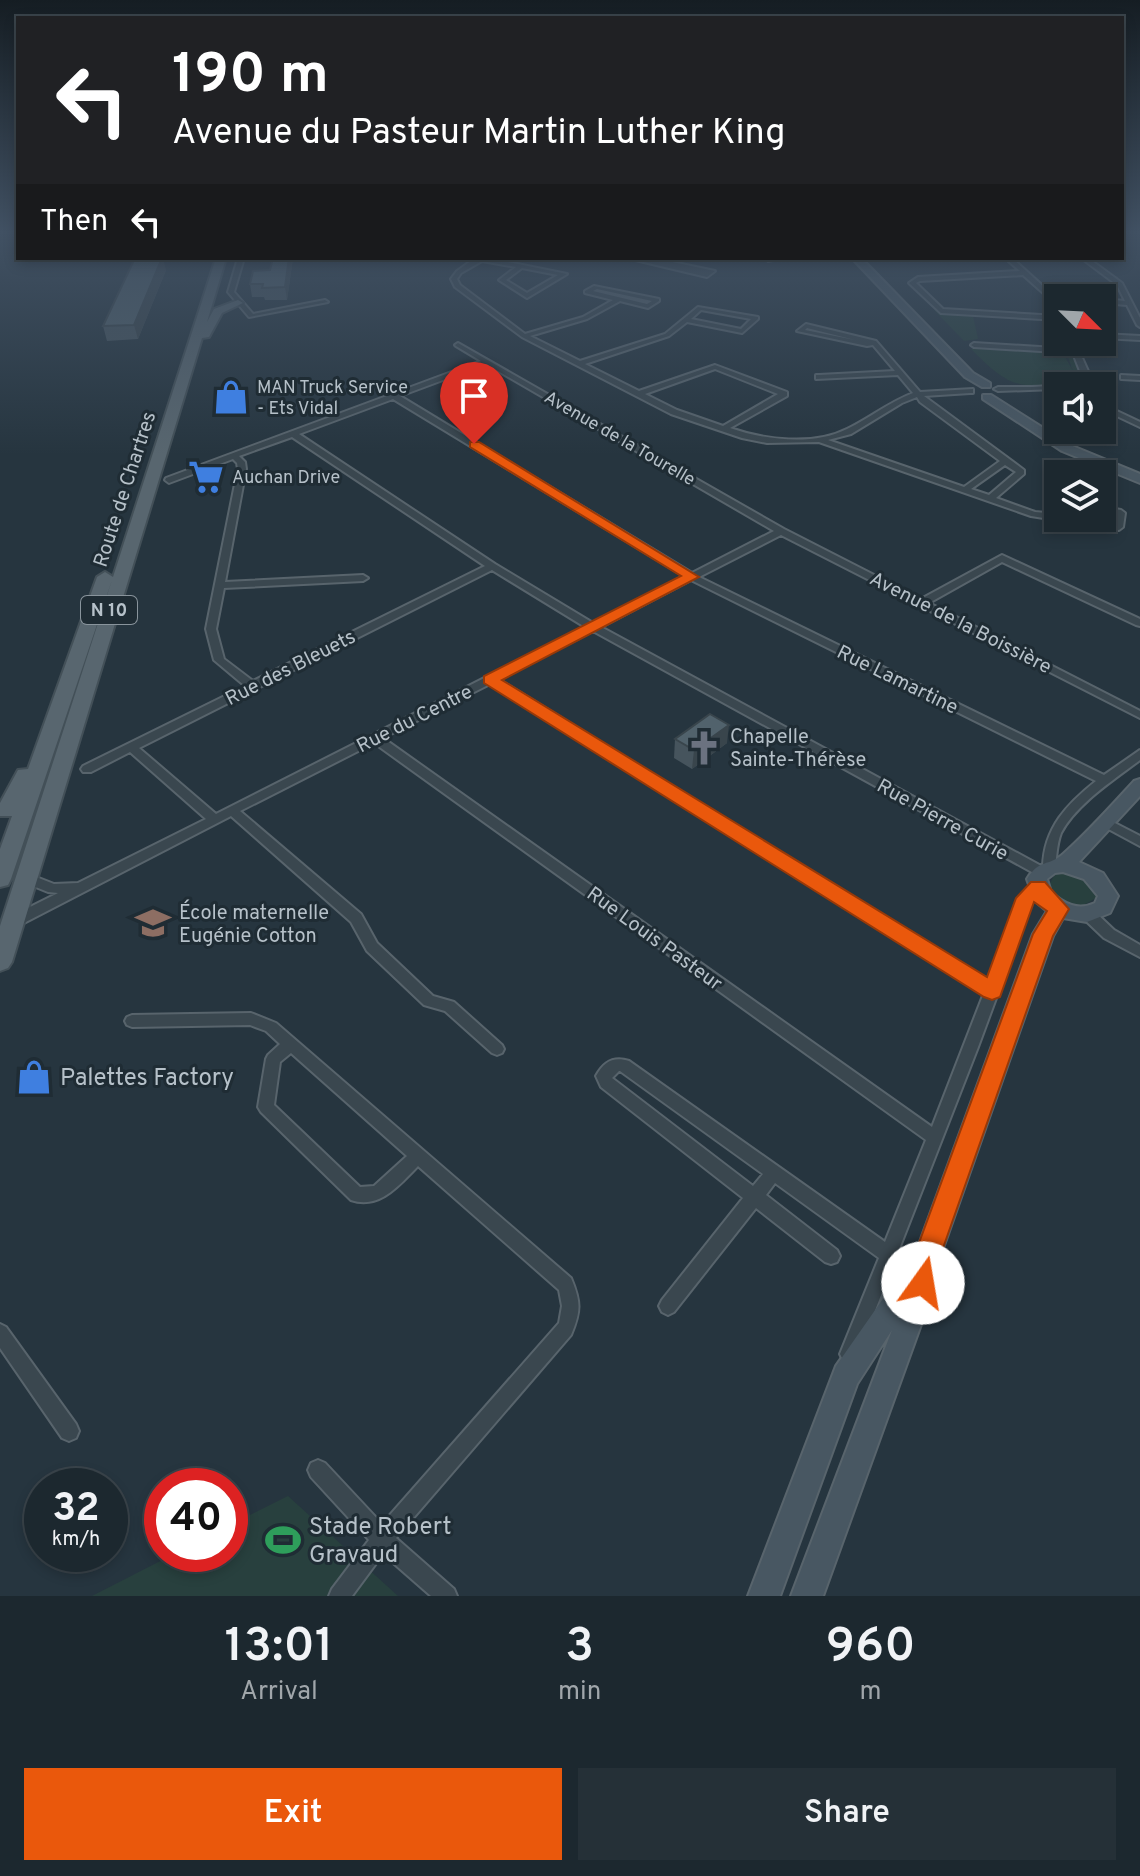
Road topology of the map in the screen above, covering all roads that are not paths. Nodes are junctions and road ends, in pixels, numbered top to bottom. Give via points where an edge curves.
1 (196, 305) edge
2 (206, 305) edge
3 (233, 305) edge
4 (240, 305) edge
5 (307, 305) edge
6 (483, 305) edge
7 (607, 305) edge
8 (900, 305) edge
9 (935, 305) edge
10 (1130, 305) edge
11 (1044, 317) edge
12 (685, 320) junction
13 (1140, 325) edge
14 (524, 336) junction
15 (1116, 337) edge
16 (1140, 338) edge
17 (874, 342) junction
18 (458, 345) dead end
19 (974, 345) dead end
20 (1044, 349) edge
21 (188, 360) junction
22 (487, 361) junction
23 (579, 364) junction
24 (901, 373) junction
25 (819, 377) dead end
26 (1124, 377) dead end
27 (1140, 378) edge
28 (970, 384) junction
29 (1044, 388) edge
30 (992, 392) junction
31 (638, 394) junction
32 (918, 394) junction
33 (394, 396) junction
34 (1116, 413) edge
35 (1140, 425) edge
36 (723, 429) junction
37 (293, 434) junction
38 (820, 440) junction
39 (234, 456) junction
40 (1005, 461) junction
41 (1140, 479) edge
42 (157, 482) junction
43 (965, 490) junction
44 (990, 499) junction
45 (1116, 512) edge
46 (1044, 515) edge
47 (1116, 527) edge
48 (781, 531) junction
49 (492, 566) junction
50 (692, 577) junction
51 (363, 578) dead end
52 (220, 585) junction
53 (923, 602) junction
54 (1140, 623) edge
55 (593, 627) junction
56 (490, 679) junction
57 (252, 686) junction
58 (1140, 715) edge
59 (375, 738) junction
60 (46, 746) junction
61 (131, 747) junction
62 (1140, 754) edge
63 (87, 769) dead end
64 (1106, 781) junction
65 (1140, 785) edge
66 (231, 810) junction
67 (6, 811) dead end
68 (214, 819) junction
69 (1099, 829) junction
70 (1140, 842) edge
71 (1048, 873) junction
72 (1094, 875) junction
73 (26, 878) junction
74 (0, 879) edge
75 (89, 884) junction
76 (1059, 909) junction
77 (1089, 915) junction
78 (13, 922) junction
79 (1140, 952) edge
80 (0, 962) edge
81 (992, 991) junction
82 (132, 1021) dead end
83 (290, 1045) junction
84 (497, 1049) dead end
85 (935, 1138) junction
86 (418, 1156) junction
87 (774, 1172) junction
88 (756, 1197) junction
89 (929, 1251) junction
90 (888, 1254) junction
91 (831, 1256) dead end
92 (668, 1306) dead end
93 (0, 1333) edge
94 (846, 1376) junction
95 (69, 1431) dead end
96 (318, 1470) dead end
97 (382, 1539) junction
98 (339, 1596) edge
99 (447, 1596) edge
100 (764, 1596) edge
101 (807, 1596) edge

1 - 60 main road, Route de Chartres / N 10
2 - 21 main road, Route de Chartres / N 10
3 - 21 main road via 214,316 196,356
4 - 5 street via 251,316
6 - 14 street
7 - 14 street via 585,318
8 - 28 street
9 - 11 street via 941,311
10 - 13 street
12 - 12 street via 742,331 756,318 700,308
12 - 23 street via 667,335
14 - 23 street
15 - 16 street
17 - 17 street via 806,326 800,331 867,344
17 - 24 street
18 - 22 street, Avenue de la Tourelle
19 - 20 street
21 - 42 main road, Route de Chartres / N 10
22 - 33 street
22 - 48 street, Avenue de la Tourelle
23 - 31 street
24 - 25 street
24 - 32 street
26 - 27 street
28 - 30 street
28 - 32 street
29 - 30 street
30 - 41 street via 1002,408 1066,448
31 - 36 street
31 - 36 street via 715,367 784,394
32 - 38 street via 848,432
32 - 40 street
33 - 37 street
33 - 50 street, Rue Lamartine
34 - 35 street
36 - 38 street via 767,441
37 - 39 street
37 - 49 street, Rue Pierre Curie
38 - 43 street
39 - 42 street
39 - 52 street via 242,469
40 - 43 street
40 - 44 street via 1021,472
42 - 73 main road, Route de Chartres / N 10
43 - 44 street
44 - 46 street
45 - 47 street via 1121,513
48 - 50 street, Rue du Centre
48 - 53 street, Avenue de la Boissière
49 - 55 street, Rue Pierre Curie
49 - 57 street, Rue des Bleuets
50 - 55 street, Rue du Centre
50 - 64 street, Rue Lamartine
51 - 52 street
52 - 57 street via 211,629 214,647 219,660
53 - 54 street via 1002,558
53 - 58 street, Avenue de la Boissière
55 - 56 street, Rue du Centre
55 - 71 street, Rue Pierre Curie
56 - 59 street, Rue du Centre
56 - 81 street
57 - 61 street, Rue des Bleuets
59 - 66 street, Rue du Centre
59 - 85 street, Rue Louis Pasteur
60 - 67 main road via 30,764
60 - 74 main road, Route de Chartres / N 10
61 - 63 street, Rue des Bleuets
61 - 68 street
62 - 64 street
64 - 71 street via 1070,812 1057,831 1047,854
65 - 69 street
66 - 68 street, Rue du Centre
66 - 84 street via 356,918 372,947 429,1001 449,1006
68 - 75 street, Rue du Centre
69 - 70 street
69 - 71 street
69 - 72 street via 1091,862
71 - 72 street
71 - 76 street via 1042,896
71 - 81 street via 1026,898
72 - 77 street via 1105,889 1107,903
73 - 75 street, Rue du Centre via 53,889
73 - 78 main road, Route de Chartres / N 10
75 - 78 street, Rue du Centre
76 - 77 street
76 - 89 street via 1043,934
77 - 79 street
78 - 80 main road, Route de Chartres / N 10
81 - 85 street
82 - 83 street via 251,1019 271,1027
83 - 86 street
83 - 86 street via 273,1059 266,1107 357,1195 378,1193
85 - 90 street
86 - 97 street via 565,1284 572,1312 565,1329
87 - 88 street
87 - 88 street via 624,1066 616,1064 604,1076
87 - 90 street
88 - 91 street
88 - 92 street
89 - 94 street
89 - 101 street via 923,1283
90 - 94 street via 849,1351
93 - 95 street
94 - 100 street
96 - 97 street
97 - 98 street
97 - 99 street

